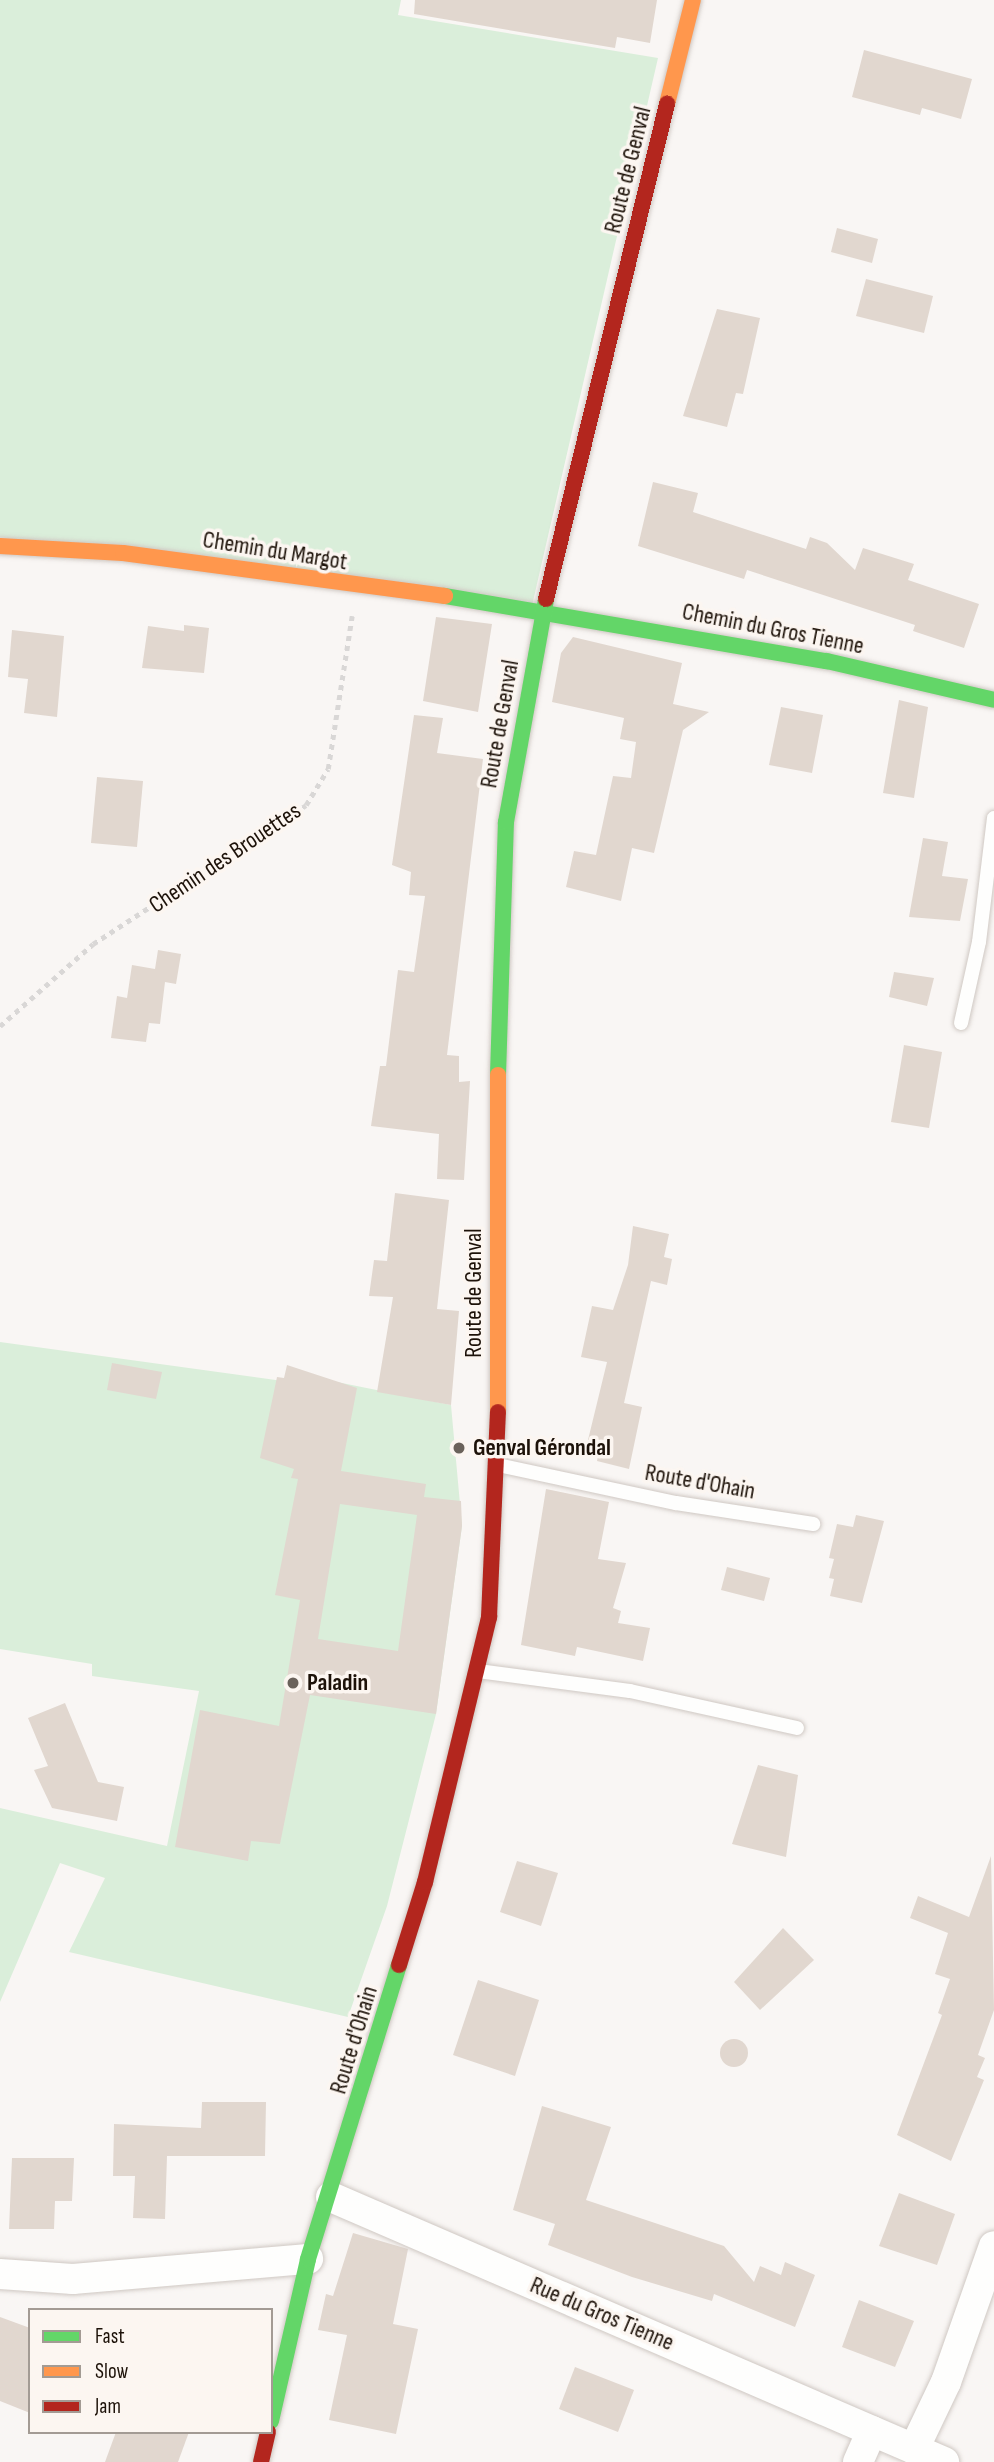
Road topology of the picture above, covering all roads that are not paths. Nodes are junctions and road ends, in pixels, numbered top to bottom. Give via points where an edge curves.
1 (693, 0) edge
2 (0, 547) edge
3 (543, 609) junction
4 (994, 700) edge
5 (994, 818) edge
6 (961, 1023) dead end
7 (497, 1469) junction
8 (813, 1524) dead end
9 (477, 1671) junction
10 (797, 1728) dead end
11 (331, 2197) junction
12 (994, 2246) edge
13 (308, 2259) junction
14 (0, 2274) edge
15 (273, 2412) edge
16 (872, 2431) junction
17 (268, 2434) edge
18 (914, 2449) junction
19 (261, 2462) edge
20 (858, 2462) edge
21 (944, 2462) edge

1 - 3 main road, Route de Genval
2 - 3 main road, Chemin du Margot via 123,553
3 - 4 main road, Chemin du Gros Tienne via 827,661
3 - 7 main road, Route de Genval via 506,822 500,897
5 - 6 lane via 982,918
7 - 8 lane, Route d'Ohain
7 - 9 main road, Route d'Ohain via 489,1617
9 - 10 lane via 630,1691
9 - 11 main road, Route d'Ohain via 425,1882
11 - 13 main road, Route d'Ohain
11 - 16 street, Rue du Gros Tienne
12 - 18 street via 946,2382
13 - 14 street via 85,2278
13 - 15 main road, Route d'Ohain
16 - 18 street, Rue du Gros Tienne
16 - 20 street
17 - 19 main road
18 - 21 street, Rue du Gros Tienne

